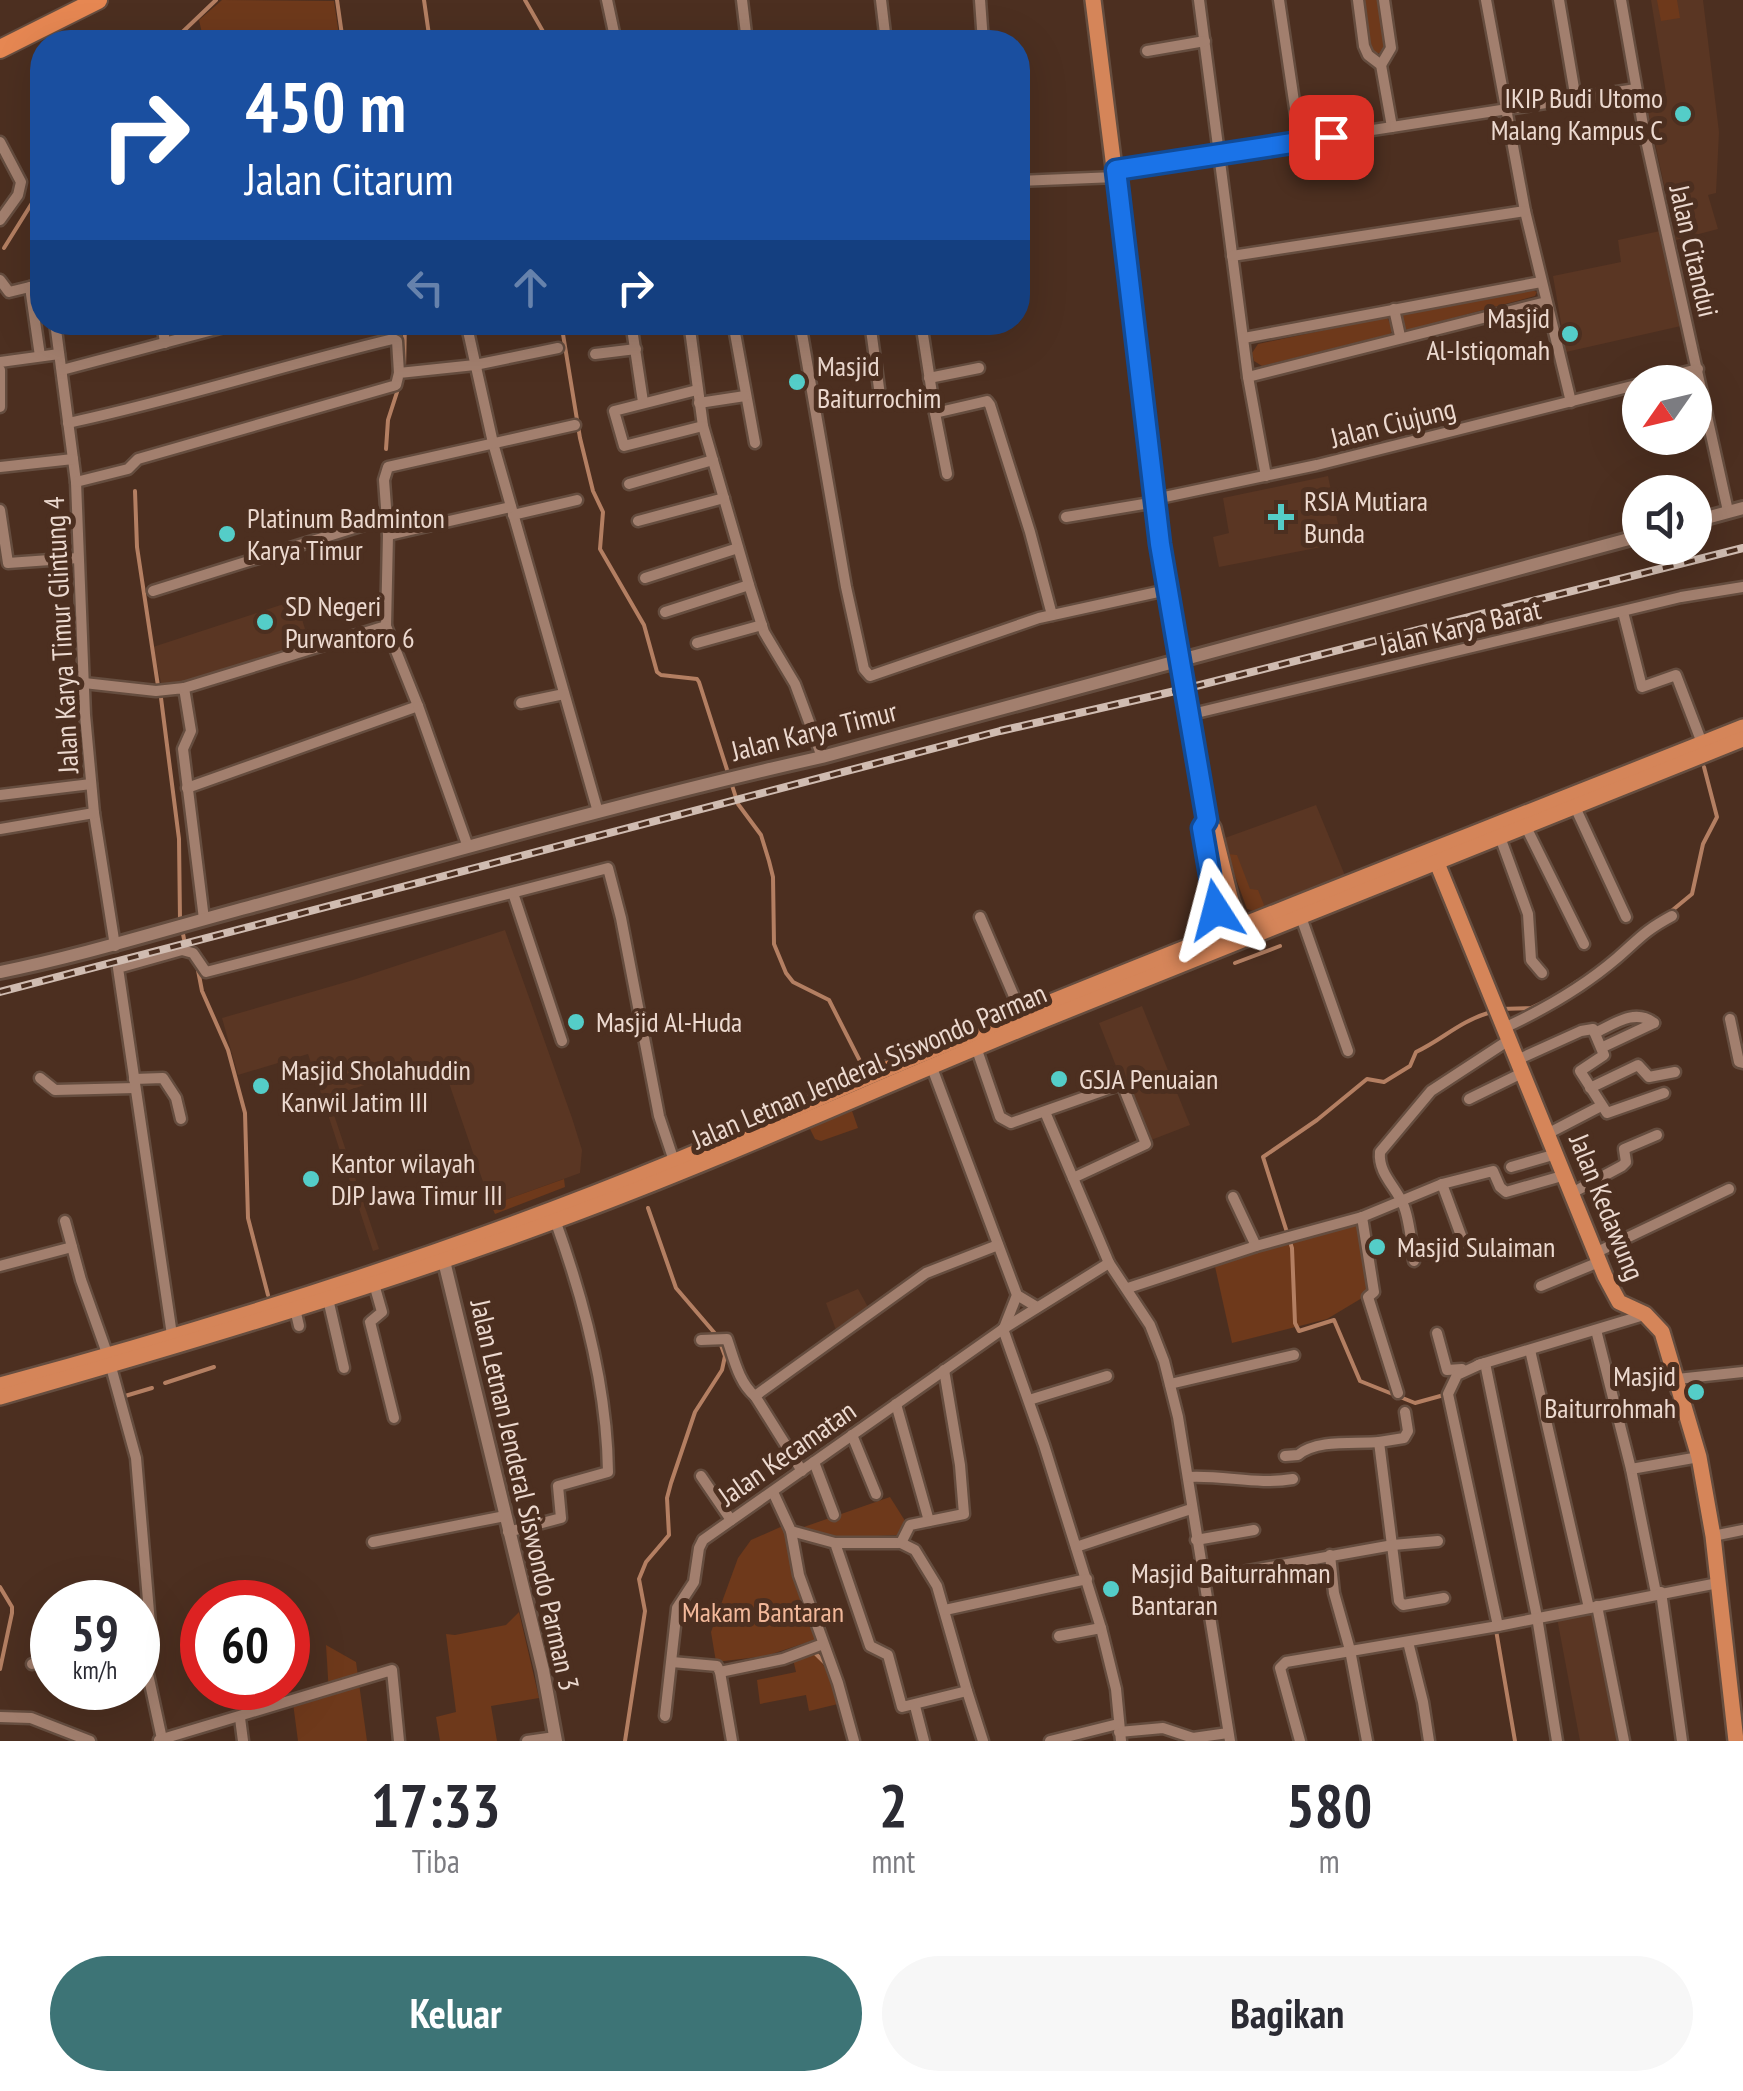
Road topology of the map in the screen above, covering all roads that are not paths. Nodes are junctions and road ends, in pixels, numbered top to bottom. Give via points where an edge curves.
1 (98, 0) edge
2 (607, 0) edge
3 (742, 0) edge
4 (882, 0) edge
5 (980, 0) edge
6 (1093, 0) edge
7 (1199, 0) edge
8 (1279, 0) edge
9 (1358, 0) edge
10 (1384, 0) edge
11 (1486, 0) edge
12 (1559, 0) edge
13 (1622, 0) edge
14 (38, 30) edge
15 (613, 30) edge
16 (746, 30) edge
17 (885, 30) edge
18 (981, 30) edge
19 (30, 34) edge
20 (1205, 40) junction
21 (0, 49) edge
22 (1147, 51) dead end
23 (1381, 66) junction
24 (1636, 89) junction
25 (1576, 100) junction
26 (1505, 111) junction
27 (1392, 127) junction
28 (0, 142) edge
29 (1300, 142) junction
30 (1219, 154) junction
31 (1116, 174) junction
32 (1030, 180) edge
33 (1525, 211) junction
34 (0, 220) edge
35 (1232, 256) junction
36 (0, 280) edge
37 (1542, 282) junction
38 (30, 287) edge
39 (1546, 302) junction
40 (1394, 309) junction
41 (37, 335) edge
42 (57, 335) edge
43 (164, 335) edge
44 (195, 335) edge
45 (469, 335) edge
46 (634, 335) edge
47 (690, 335) edge
48 (735, 335) edge
49 (802, 335) edge
50 (872, 335) edge
51 (923, 335) edge
52 (1400, 336) junction
53 (1244, 338) junction
54 (165, 343) junction
55 (558, 348) dead end
56 (636, 348) junction
57 (59, 354) junction
58 (595, 354) dead end
59 (40, 356) junction
60 (0, 362) edge
61 (475, 365) junction
62 (1697, 365) edge
63 (979, 368) dead end
64 (0, 370) edge
65 (62, 370) junction
66 (399, 372) junction
67 (1248, 377) junction
68 (928, 378) junction
69 (1622, 388) edge
70 (696, 390) junction
71 (745, 396) junction
72 (644, 402) junction
73 (1570, 402) junction
74 (880, 403) dead end
75 (699, 404) junction
76 (0, 406) edge
77 (935, 413) junction
78 (68, 424) junction
79 (575, 425) dead end
80 (703, 426) junction
81 (1712, 435) edge
82 (493, 443) junction
83 (755, 443) dead end
84 (73, 459) junction
85 (713, 460) junction
86 (0, 467) edge
87 (947, 474) dead end
88 (1266, 476) junction
89 (76, 482) junction
90 (629, 484) dead end
91 (724, 498) junction
92 (577, 500) dead end
93 (1155, 500) junction
94 (1743, 508) edge
95 (0, 510) edge
96 (512, 511) junction
97 (1728, 511) junction
98 (1712, 516) edge
99 (1066, 517) dead end
100 (386, 518) junction
101 (638, 521) dead end
102 (388, 535) junction
103 (1622, 541) edge
104 (738, 548) junction
105 (78, 558) junction
106 (645, 578) dead end
107 (749, 585) junction
108 (1743, 587) edge
109 (1167, 590) junction
110 (153, 591) dead end
111 (665, 612) dead end
112 (1623, 612) junction
113 (1052, 615) junction
114 (762, 625) junction
115 (386, 626) junction
116 (697, 643) dead end
117 (1179, 658) junction
118 (84, 683) junction
119 (184, 688) junction
120 (564, 694) junction
121 (520, 703) dead end
122 (418, 706) junction
123 (1188, 715) junction
124 (1742, 739) edge
125 (1702, 743) junction
126 (822, 757) junction
127 (91, 784) junction
128 (187, 788) junction
129 (0, 795) edge
130 (1575, 807) junction
131 (598, 812) junction
132 (94, 813) junction
133 (1207, 820) junction
134 (1526, 827) junction
135 (0, 828) edge
136 (1500, 838) junction
137 (468, 847) junction
138 (1436, 863) junction
139 (514, 893) junction
140 (1672, 916) dead end
141 (980, 917) dead end
142 (1302, 917) junction
143 (1626, 917) dead end
144 (204, 919) junction
145 (1243, 933) junction
146 (1226, 940) junction
147 (1584, 944) dead end
148 (114, 946) junction
149 (0, 972) edge
150 (1542, 973) dead end
151 (1022, 1015) junction
152 (1730, 1019) dead end
153 (1501, 1022) junction
154 (1595, 1033) junction
155 (562, 1041) dead end
156 (1603, 1047) junction
157 (976, 1048) junction
158 (1348, 1052) dead end
159 (1743, 1063) edge
160 (931, 1065) junction
161 (1520, 1066) junction
162 (1676, 1072) dead end
163 (40, 1078) dead end
164 (134, 1084) junction
165 (1488, 1088) junction
166 (1590, 1088) junction
167 (1664, 1093) dead end
168 (1469, 1099) dead end
169 (1495, 1101) dead end
170 (1600, 1106) junction
171 (1045, 1112) junction
172 (181, 1119) dead end
173 (787, 1119) junction
174 (1549, 1133) junction
175 (1656, 1134) dead end
176 (711, 1152) junction
177 (1553, 1154) junction
178 (674, 1161) junction
179 (1511, 1166) dead end
180 (1562, 1176) junction
181 (1073, 1178) junction
182 (1442, 1184) junction
183 (1730, 1189) dead end
184 (1570, 1194) junction
185 (1233, 1197) dead end
186 (1401, 1199) junction
187 (1362, 1218) junction
188 (555, 1220) junction
189 (65, 1221) dead end
190 (1463, 1242) dead end
191 (998, 1245) junction
192 (1256, 1246) junction
193 (72, 1247) junction
194 (1597, 1258) junction
195 (444, 1260) junction
196 (1414, 1261) dead end
197 (1109, 1263) junction
198 (0, 1266) edge
199 (374, 1284) junction
200 (1541, 1286) dead end
201 (1128, 1288) junction
202 (1017, 1295) junction
203 (328, 1299) junction
204 (1037, 1307) junction
205 (295, 1310) junction
206 (1645, 1314) junction
207 (299, 1326) dead end
208 (1003, 1329) junction
209 (1596, 1330) junction
210 (1437, 1332) dead end
211 (172, 1335) junction
212 (700, 1340) dead end
213 (1530, 1350) junction
214 (1294, 1355) dead end
215 (110, 1361) junction
216 (1483, 1364) junction
217 (344, 1368) dead end
218 (944, 1370) junction
219 (1743, 1372) edge
220 (1107, 1376) dead end
221 (1677, 1379) junction
222 (1170, 1384) junction
223 (0, 1385) edge
224 (1398, 1393) dead end
225 (756, 1396) junction
226 (0, 1397) edge
227 (1029, 1400) junction
228 (896, 1404) junction
229 (1406, 1412) dead end
230 (394, 1418) dead end
231 (852, 1436) junction
232 (1379, 1442) junction
233 (1285, 1456) dead end
234 (1699, 1457) junction
235 (814, 1462) junction
236 (1630, 1469) junction
237 (802, 1471) junction
238 (701, 1476) dead end
239 (1188, 1477) junction
240 (1293, 1479) dead end
241 (774, 1492) junction
242 (876, 1494) dead end
243 (1191, 1510) junction
244 (834, 1514) dead end
245 (504, 1516) junction
246 (731, 1520) junction
247 (929, 1522) junction
248 (1254, 1530) dead end
249 (1743, 1530) edge
250 (508, 1532) junction
251 (790, 1532) junction
252 (1714, 1536) junction
253 (1196, 1540) junction
254 (1438, 1541) dead end
255 (372, 1542) dead end
256 (835, 1543) junction
257 (901, 1544) junction
258 (1393, 1545) junction
259 (1076, 1546) junction
260 (1330, 1555) junction
261 (1202, 1578) junction
262 (146, 1580) edge
263 (1087, 1580) junction
264 (1718, 1583) junction
265 (1659, 1593) junction
266 (1444, 1598) dead end
267 (1593, 1607) junction
268 (946, 1610) junction
269 (1537, 1617) junction
270 (1498, 1626) junction
271 (1101, 1628) junction
272 (1058, 1636) dead end
273 (1408, 1642) junction
274 (816, 1647) junction
275 (1350, 1650) junction
276 (672, 1662) junction
277 (720, 1672) junction
278 (967, 1692) junction
279 (915, 1706) junction
280 (154, 1710) edge
281 (665, 1716) dead end
282 (0, 1717) edge
283 (240, 1718) junction
284 (1120, 1732) edge
285 (187, 1736) edge
286 (1229, 1737) edge
287 (1181, 1738) edge
288 (555, 1739) edge
289 (160, 1740) edge
290 (90, 1741) edge
291 (243, 1741) edge
292 (399, 1741) edge
293 (526, 1741) edge
294 (732, 1741) edge
295 (854, 1741) edge
296 (924, 1741) edge
297 (982, 1741) edge
298 (1050, 1741) edge
299 (1300, 1741) edge
300 (1367, 1741) edge
301 (1429, 1741) edge
302 (1556, 1741) edge
303 (1624, 1741) edge
304 (1682, 1741) edge
305 (1736, 1741) edge

1 - 14 highway
2 - 15 street
3 - 16 street
4 - 17 street
5 - 18 street
6 - 31 main road
7 - 20 street
8 - 29 street
9 - 23 street via 1364,46
10 - 23 street via 1391,48
11 - 26 street
12 - 25 street
13 - 24 street, Jalan Citandui
19 - 21 highway
20 - 22 street
20 - 30 street
23 - 27 street
24 - 25 street
24 - 62 street, Jalan Citandui
25 - 26 street
26 - 27 street
26 - 33 street
27 - 29 street
28 - 34 street via 21,182
29 - 30 street
30 - 31 street
30 - 35 street
31 - 32 street
31 - 93 main road
33 - 35 street
33 - 37 street
35 - 53 street
36 - 38 street via 9,292
37 - 39 street
37 - 40 street
39 - 52 street
39 - 73 street
40 - 52 street
40 - 53 street
41 - 59 street
42 - 57 street, Jalan Karya Timur Glintung 4
43 - 54 street
44 - 54 street
45 - 61 street
46 - 56 street
47 - 70 street
48 - 71 street
49 - 113 street via 866,672 876,675
50 - 74 street
51 - 68 street
52 - 67 street
53 - 67 street
54 - 65 street
55 - 61 street
56 - 58 street
56 - 72 street
57 - 59 street
57 - 65 street, Jalan Karya Timur Glintung 4
59 - 60 street
61 - 66 street
61 - 82 street
63 - 68 street
64 - 76 street
65 - 78 street, Jalan Karya Timur Glintung 4
66 - 78 street via 393,339
66 - 89 street via 396,385
67 - 88 street
68 - 77 street
69 - 73 street, Jalan Ciujung
70 - 72 street
70 - 75 street
71 - 75 street
71 - 83 street
72 - 80 street via 614,409 623,445
73 - 88 street, Jalan Ciujung
75 - 80 street
77 - 87 street
77 - 113 street via 990,405
78 - 84 street, Jalan Karya Timur Glintung 4
79 - 82 street
80 - 85 street
81 - 97 street, Jalan Citandui
82 - 96 street
82 - 100 street via 388,467
84 - 86 street
84 - 89 street, Jalan Karya Timur Glintung 4
85 - 90 street
85 - 91 street
88 - 93 street, Jalan Ciujung
89 - 105 street, Jalan Karya Timur Glintung 4
91 - 101 street
91 - 104 street
92 - 96 street
93 - 99 street, Jalan Ciujung
93 - 109 main road
94 - 97 street
95 - 105 street via 8,563
96 - 102 street
96 - 120 street
97 - 98 street
100 - 102 street
100 - 110 street
102 - 115 street
103 - 117 street, Jalan Karya Timur
104 - 106 street
104 - 107 street
105 - 118 street, Jalan Karya Timur Glintung 4
107 - 111 street
107 - 114 street
108 - 112 street, Jalan Karya Barat
109 - 113 street
109 - 117 main road
112 - 123 street, Jalan Karya Barat
112 - 125 street via 1642,687 1676,674
114 - 116 street
114 - 126 street via 796,684
115 - 119 street
115 - 122 street
117 - 123 main road
117 - 126 street, Jalan Karya Timur
118 - 119 street
118 - 127 street, Jalan Karya Timur Glintung 4
119 - 128 street via 191,720 182,749
120 - 121 street
120 - 131 street
122 - 128 street
122 - 137 street
123 - 133 main road
124 - 125 main road, Jalan Letnan Jenderal Siswondo Parman
124 - 130 main road, Jalan Letnan Jenderal Siswondo Parman
125 - 145 main road, Jalan Letnan Jenderal Siswondo Parman
126 - 131 street, Jalan Karya Timur
127 - 129 street
127 - 132 street, Jalan Karya Timur Glintung 4
128 - 144 street
130 - 134 main road, Jalan Letnan Jenderal Siswondo Parman
130 - 143 street
131 - 137 street, Jalan Karya Timur
132 - 135 street
132 - 148 street, Jalan Karya Timur Glintung 4
133 - 145 main road
133 - 146 main road via 1202,828
134 - 136 main road, Jalan Letnan Jenderal Siswondo Parman
134 - 147 street
136 - 138 main road, Jalan Letnan Jenderal Siswondo Parman
136 - 150 street via 1528,914 1531,960
137 - 144 street, Jalan Karya Timur
138 - 142 main road, Jalan Letnan Jenderal Siswondo Parman
138 - 153 main road, Jalan Kedawung
139 - 155 street
139 - 164 street via 206,972 188,952 118,968
139 - 178 street via 604,868 611,873 659,1116
140 - 153 street via 1551,1006
141 - 151 street
142 - 145 main road, Jalan Letnan Jenderal Siswondo Parman
142 - 158 street
144 - 148 street, Jalan Karya Timur
145 - 146 main road, Jalan Letnan Jenderal Siswondo Parman
146 - 151 main road, Jalan Letnan Jenderal Siswondo Parman
146 - 157 main road, Jalan Letnan Jenderal Siswondo Parman
148 - 149 street, Jalan Karya Timur
151 - 173 main road, Jalan Letnan Jenderal Siswondo Parman
152 - 159 street
153 - 161 main road, Jalan Kedawung
153 - 186 street via 1380,1152 1386,1179
154 - 156 street
154 - 156 street via 1635,1016 1654,1023
154 - 161 street via 1588,1028
156 - 166 street via 1604,1055 1581,1068
157 - 160 main road, Jalan Letnan Jenderal Siswondo Parman
157 - 171 street via 1000,1116 1011,1123
160 - 173 main road, Jalan Letnan Jenderal Siswondo Parman
160 - 191 street
161 - 165 street
161 - 174 main road, Jalan Kedawung
162 - 166 street via 1649,1077 1638,1064
163 - 164 street via 55,1090
164 - 172 street via 163,1078
164 - 211 street
165 - 168 street
165 - 169 street
166 - 170 street
167 - 170 street via 1610,1115
170 - 174 street
171 - 181 street
171 - 181 street via 1122,1084 1146,1144
173 - 176 main road, Jalan Letnan Jenderal Siswondo Parman
174 - 177 main road, Jalan Kedawung
175 - 184 street via 1624,1149 1622,1166
176 - 178 main road, Jalan Letnan Jenderal Siswondo Parman
176 - 188 main road, Jalan Letnan Jenderal Siswondo Parman
177 - 179 street
177 - 180 main road, Jalan Kedawung
178 - 211 main road, Jalan Letnan Jenderal Siswondo Parman via 465,1240
180 - 182 street via 1510,1192 1493,1171
180 - 184 main road, Jalan Kedawung
181 - 197 street
182 - 186 street
182 - 190 street
183 - 194 street
184 - 194 main road, Jalan Kedawung
185 - 192 street
186 - 187 street
186 - 196 street
187 - 192 street
187 - 224 street via 1374,1292 1368,1297
188 - 195 main road, Jalan Letnan Jenderal Siswondo Parman
188 - 250 street via 597,1367 608,1472 558,1486 561,1518
189 - 193 street
191 - 202 street
191 - 225 street via 926,1272
192 - 201 street
193 - 198 street
193 - 215 street
194 - 200 street
194 - 206 main road, Jalan Kedawung via 1619,1302
195 - 199 main road, Jalan Letnan Jenderal Siswondo Parman
195 - 245 street, Jalan Letnan Jenderal Siswondo Parman 3
197 - 201 street
197 - 204 street, Jalan Kecamatan
199 - 203 main road, Jalan Letnan Jenderal Siswondo Parman
199 - 230 street via 382,1312 370,1322
201 - 222 street via 1156,1338
202 - 204 street
202 - 208 street
203 - 205 main road, Jalan Letnan Jenderal Siswondo Parman
203 - 217 street
204 - 208 street, Jalan Kecamatan
205 - 207 street
205 - 215 main road, Jalan Letnan Jenderal Siswondo Parman
206 - 209 street
206 - 221 main road, Jalan Kedawung via 1662,1332
208 - 218 street, Jalan Kecamatan
208 - 227 street
209 - 213 street
209 - 236 street
210 - 216 street via 1447,1370
211 - 215 main road, Jalan Letnan Jenderal Siswondo Parman
212 - 225 street via 727,1339
213 - 216 street
213 - 267 street
214 - 222 street
215 - 223 main road, Jalan Letnan Jenderal Siswondo Parman
215 - 226 main road, Jalan Letnan Jenderal Siswondo Parman
215 - 262 street via 136,1458
216 - 269 street
216 - 270 street via 1458,1376 1448,1394
218 - 228 street, Jalan Kecamatan
218 - 247 street via 964,1514
219 - 221 street
220 - 227 street
221 - 234 main road, Jalan Kedawung
222 - 239 street
225 - 237 street
227 - 259 street
228 - 231 street, Jalan Kecamatan
228 - 247 street
229 - 232 street via 1404,1438
231 - 235 street, Jalan Kecamatan
231 - 242 street
232 - 233 street
232 - 258 street
234 - 236 street
234 - 252 main road, Jalan Kedawung
235 - 237 street, Jalan Kecamatan
235 - 244 street
236 - 265 street
237 - 241 street, Jalan Kecamatan
238 - 246 street
239 - 240 street
239 - 243 street
241 - 246 street, Jalan Kecamatan
241 - 251 street
243 - 253 street
243 - 259 street
245 - 250 street, Jalan Letnan Jenderal Siswondo Parman 3
245 - 255 street
246 - 276 street, Jalan Kecamatan via 700,1544 694,1582 677,1608
247 - 257 street via 910,1525
248 - 253 street
249 - 252 street
250 - 288 street, Jalan Letnan Jenderal Siswondo Parman 3
251 - 256 street
251 - 274 street
252 - 264 main road, Jalan Kedawung
253 - 261 street
254 - 258 street
256 - 257 street
256 - 279 street via 870,1646 888,1654 902,1706
257 - 268 street via 915,1550 930,1572
258 - 260 street
258 - 266 street via 1403,1605
259 - 263 street
260 - 261 street
260 - 275 street
261 - 286 street
263 - 268 street
263 - 271 street
264 - 265 street
264 - 305 main road, Jalan Kedawung
265 - 267 street
265 - 304 street
267 - 269 street
267 - 303 street
268 - 278 street
269 - 270 street
269 - 302 street
270 - 273 street
271 - 272 street
271 - 284 street
273 - 275 street
273 - 301 street
274 - 277 street
274 - 295 street via 838,1683
275 - 299 street via 1282,1664
275 - 300 street
276 - 277 street via 717,1666
276 - 281 street, Jalan Kecamatan
277 - 294 street
278 - 279 street
278 - 297 street
279 - 296 street
280 - 289 street
282 - 290 street via 31,1718
283 - 285 street
283 - 291 street
283 - 292 street via 392,1670
284 - 287 street via 1163,1728
284 - 298 street
285 - 289 street
286 - 287 street
288 - 293 street

